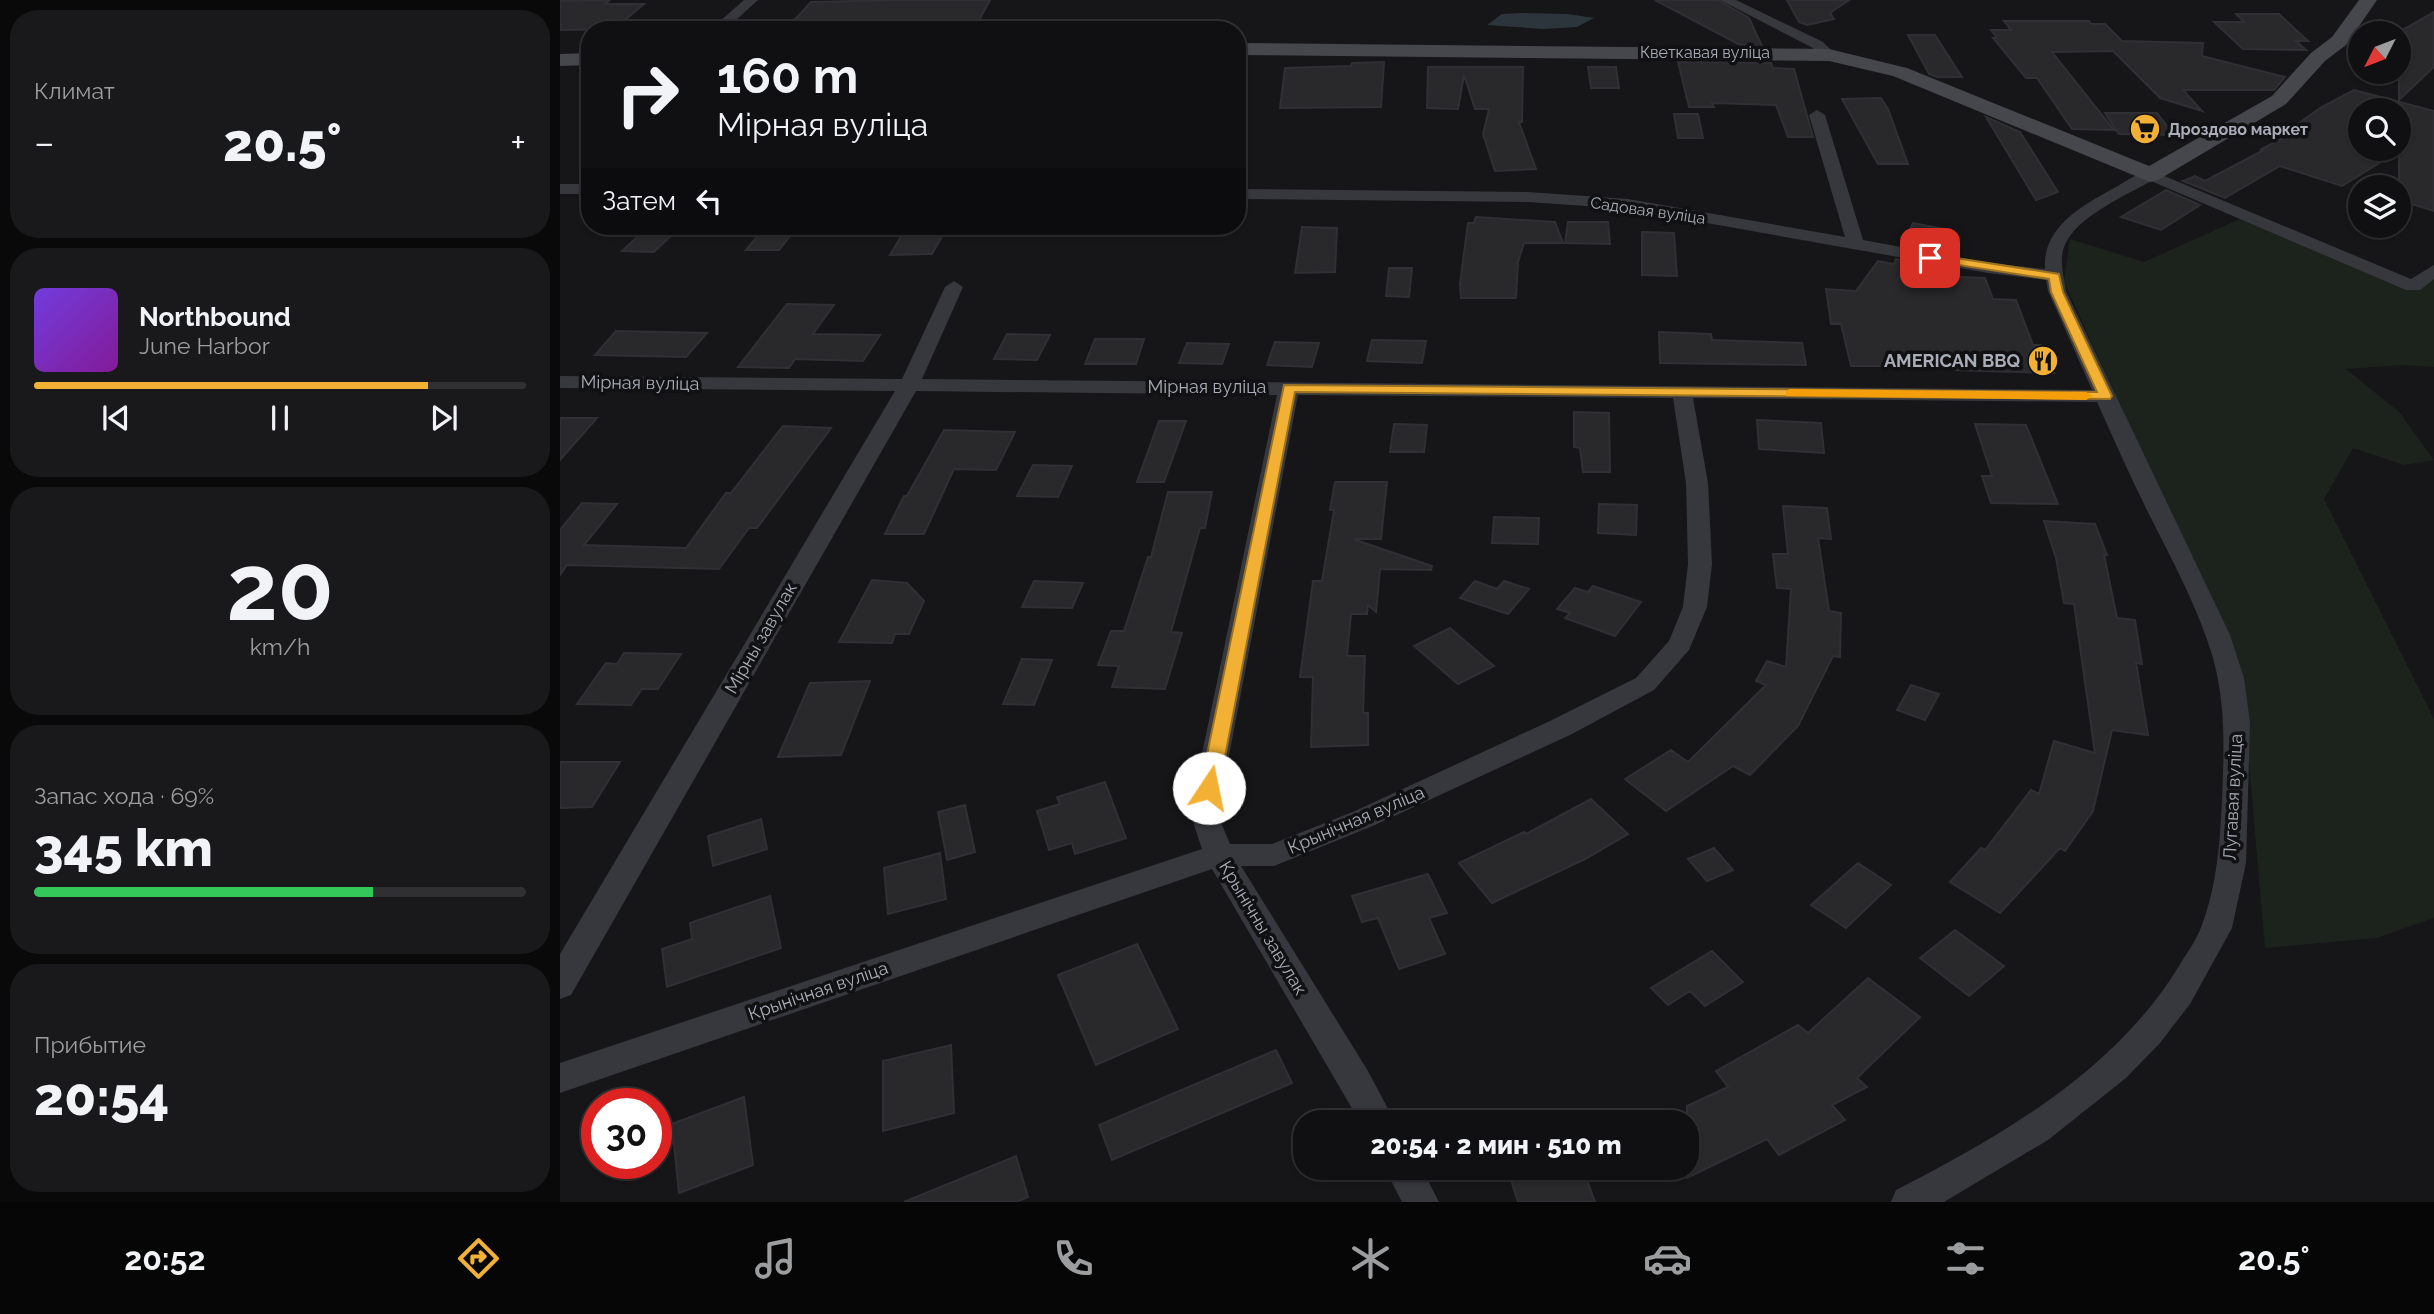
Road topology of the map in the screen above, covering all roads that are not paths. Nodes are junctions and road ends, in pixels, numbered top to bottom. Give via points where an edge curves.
1 (752, 0) edge
2 (1726, 0) edge
3 (2368, 0) edge
4 (728, 21) edge
5 (1246, 49) edge
6 (1829, 55) junction
7 (581, 59) edge
8 (560, 60) edge
9 (1817, 115) dead end
10 (2150, 175) junction
11 (560, 189) edge
12 (581, 189) edge
13 (1246, 194) edge
14 (1855, 243) junction
15 (2434, 270) edge
16 (2055, 276) junction
17 (954, 287) dead end
18 (560, 382) edge
19 (909, 385) junction
20 (1289, 388) junction
21 (1682, 392) junction
22 (2105, 396) junction
23 (1219, 855) junction
24 (560, 986) edge
25 (560, 1079) edge
26 (1372, 1110) edge
27 (1409, 1180) edge
28 (1421, 1202) edge
29 (1909, 1202) edge

1 - 4 street
2 - 6 street
3 - 10 street via 2339,41 2279,100
5 - 6 street, Кветкавая вуліца
6 - 10 street, Кветкавая вуліца via 1900,72
7 - 8 street
9 - 14 street
10 - 15 street via 2413,286
10 - 16 street, Лугавая вуліца via 2081,216 2063,232 2055,245
11 - 12 street
13 - 14 street, Садовая вуліца via 1528,197 1628,204
14 - 16 street, Садовая вуліца
16 - 22 street, Лугавая вуліца via 2057,292
17 - 19 street, Мірны завулак
18 - 19 street, Мірная вуліца
19 - 20 street, Мірная вуліца
19 - 24 street, Мірны завулак
20 - 21 street, Мірная вуліца
20 - 23 street, Крынічны завулак via 1209,788 1208,825
21 - 22 street, Мірная вуліца
21 - 23 street, Крынічная вуліца via 1698,483 1700,564 1695,607 1680,644 1645,684 1378,812 1274,855
22 - 29 street, Лугавая вуліца via 2196,583 2231,680 2236,722 2235,821 2217,926 2189,983 2138,1048 1993,1157
23 - 25 street, Крынічная вуліца
23 - 26 street, Крынічны завулак
27 - 28 street

